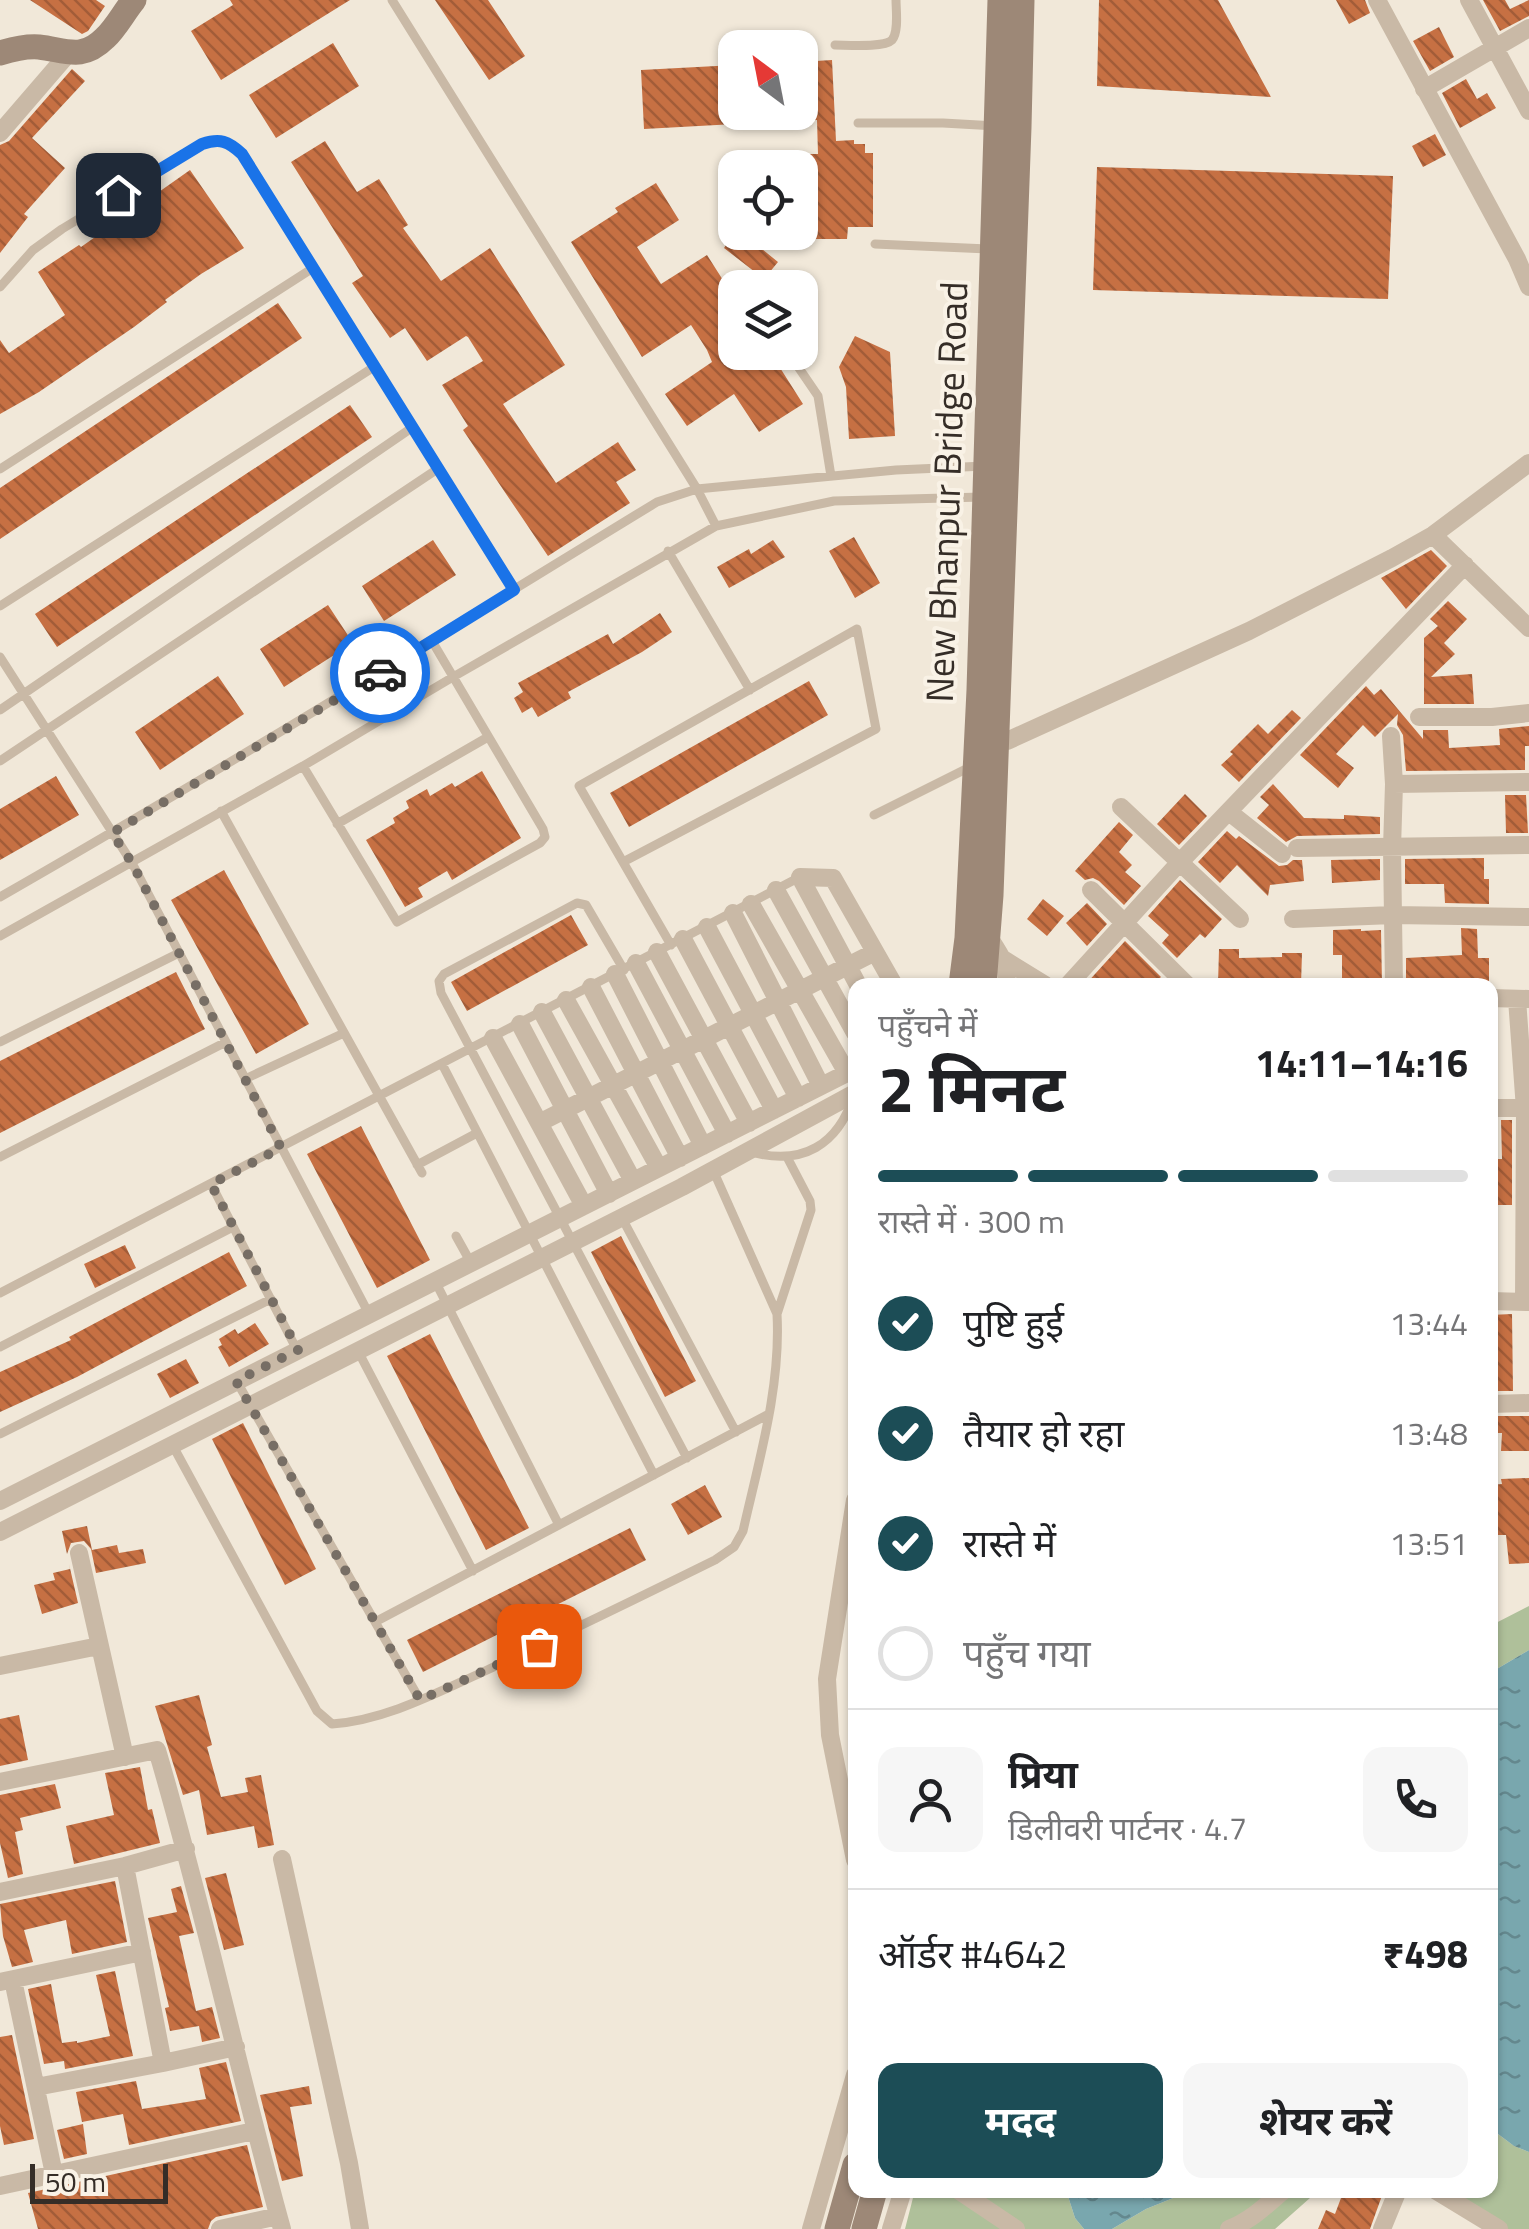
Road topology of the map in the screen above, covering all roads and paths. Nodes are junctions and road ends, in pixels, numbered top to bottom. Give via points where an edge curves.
1 (134, 0) edge
2 (392, 0) edge
3 (896, 0) edge
4 (1000, 0) edge
5 (1022, 0) edge
6 (1377, 0) edge
7 (1469, 0) edge
8 (1529, 28) edge
9 (835, 45) dead end
10 (1494, 48) junction
11 (0, 53) edge
12 (68, 54) junction
13 (1424, 88) junction
14 (1529, 112) edge
15 (858, 123) dead end
16 (1008, 127) junction
17 (0, 133) edge
18 (876, 244) dead end
19 (992, 250) junction
20 (313, 268) junction
21 (0, 287) edge
22 (1529, 287) edge
23 (374, 366) junction
24 (800, 370) edge
25 (413, 427) junction
26 (1529, 462) edge
27 (995, 466) junction
28 (439, 468) junction
29 (0, 470) edge
30 (831, 476) junction
31 (697, 490) junction
32 (994, 497) junction
33 (716, 526) junction
34 (1433, 535) junction
35 (668, 551) junction
36 (1466, 564) junction
37 (514, 590) junction
38 (0, 606) edge
39 (1529, 628) edge
40 (432, 641) junction
41 (0, 657) edge
42 (453, 676) junction
43 (359, 686) junction
44 (750, 690) junction
45 (24, 694) junction
46 (0, 710) edge
47 (1529, 713) edge
48 (1419, 717) dead end
49 (378, 720) junction
50 (47, 730) junction
51 (1390, 736) dead end
52 (488, 737) junction
53 (996, 741) junction
54 (0, 762) edge
55 (975, 764) junction
56 (303, 766) junction
57 (1529, 782) edge
58 (1394, 784) junction
59 (1121, 807) dead end
60 (221, 811) junction
61 (1229, 812) junction
62 (874, 815) dead end
63 (337, 824) junction
64 (112, 833) junction
65 (1529, 845) edge
66 (1392, 848) junction
67 (623, 862) junction
68 (1180, 862) junction
69 (132, 863) junction
70 (800, 878) junction
71 (776, 890) junction
72 (1091, 890) dead end
73 (0, 897) edge
74 (751, 904) junction
75 (732, 913) junction
76 (1393, 915) junction
77 (1529, 916) edge
78 (1240, 919) dead end
79 (1293, 919) dead end
80 (1126, 923) junction
81 (706, 927) junction
82 (0, 936) edge
83 (988, 936) junction
84 (670, 946) junction
85 (875, 952) junction
86 (179, 953) junction
87 (1003, 959) junction
88 (848, 966) junction
89 (625, 969) junction
90 (825, 978) junction
91 (854, 978) edge
92 (890, 978) edge
93 (962, 978) edge
94 (985, 978) edge
95 (1007, 978) edge
96 (1034, 978) edge
97 (1075, 978) edge
98 (1180, 978) edge
99 (1394, 978) edge
100 (591, 986) junction
101 (800, 990) junction
102 (1498, 998) edge
103 (1523, 999) edge
104 (566, 1000) junction
105 (778, 1002) junction
106 (542, 1012) junction
107 (753, 1014) junction
108 (848, 1020) edge
109 (520, 1024) junction
110 (729, 1026) junction
111 (344, 1033) junction
112 (493, 1038) junction
113 (704, 1039) junction
114 (0, 1042) edge
115 (226, 1042) junction
116 (472, 1049) junction
117 (682, 1050) junction
118 (660, 1062) junction
119 (442, 1064) junction
120 (848, 1066) edge
121 (848, 1072) edge
122 (636, 1074) junction
123 (245, 1079) junction
124 (613, 1085) junction
125 (821, 1086) junction
126 (379, 1097) junction
127 (848, 1097) edge
128 (588, 1098) junction
129 (798, 1098) junction
130 (1498, 1108) edge
131 (1527, 1108) edge
132 (565, 1109) junction
133 (774, 1110) junction
134 (848, 1115) edge
135 (539, 1122) junction
136 (749, 1123) junction
137 (477, 1132) junction
138 (727, 1134) junction
139 (703, 1146) junction
140 (281, 1148) junction
141 (749, 1152) junction
142 (0, 1157) edge
143 (788, 1157) junction
144 (680, 1158) junction
145 (659, 1168) junction
146 (713, 1170) junction
147 (634, 1181) junction
148 (211, 1184) junction
149 (609, 1194) junction
150 (584, 1206) junction
151 (561, 1218) junction
152 (622, 1218) junction
153 (234, 1227) junction
154 (530, 1234) junction
155 (456, 1236) dead end
156 (573, 1242) junction
157 (542, 1258) junction
158 (471, 1263) junction
159 (436, 1281) junction
160 (0, 1293) edge
161 (270, 1299) junction
162 (1498, 1301) edge
163 (1526, 1302) edge
164 (448, 1305) junction
165 (369, 1314) junction
166 (777, 1314) junction
167 (0, 1348) edge
168 (298, 1350) junction
169 (358, 1351) junction
170 (236, 1381) junction
171 (1529, 1403) edge
172 (1498, 1404) edge
173 (250, 1406) junction
174 (770, 1414) junction
175 (736, 1432) junction
176 (0, 1434) edge
177 (173, 1446) junction
178 (687, 1458) junction
179 (654, 1475) junction
180 (0, 1501) edge
181 (559, 1525) junction
182 (0, 1532) edge
183 (848, 1545) edge
184 (79, 1552) dead end
185 (472, 1571) junction
186 (375, 1622) junction
187 (99, 1646) junction
188 (0, 1666) edge
189 (420, 1700) junction
190 (125, 1757) junction
191 (0, 1782) edge
192 (848, 1825) edge
193 (186, 1848) junction
194 (282, 1859) dead end
195 (126, 1866) junction
196 (0, 1892) edge
197 (142, 1952) junction
198 (7, 1981) edge
199 (236, 2047) junction
200 (164, 2063) junction
201 (36, 2086) junction
202 (848, 2100) edge
203 (254, 2132) junction
204 (54, 2174) junction
205 (0, 2186) edge
206 (848, 2190) edge
207 (873, 2198) edge
208 (900, 2198) edge
209 (970, 2198) edge
210 (1276, 2198) edge
211 (1395, 2198) edge
212 (1443, 2198) edge
213 (1469, 2221) edge
214 (280, 2222) edge
215 (1253, 2223) edge
216 (220, 2229) edge
217 (360, 2229) edge
218 (810, 2229) edge
219 (837, 2229) edge
220 (864, 2229) edge
221 (892, 2229) edge
222 (1016, 2229) edge
223 (1228, 2229) edge
224 (1382, 2229) edge
225 (1499, 2229) edge

1 - 12 street via 104,40
2 - 31 lane
3 - 9 lane via 890,42
4 - 16 street, New Bhanpur Bridge Road
5 - 16 street, New Bhanpur Bridge Road
6 - 13 street
7 - 10 street
8 - 10 street
10 - 13 street
10 - 14 street
11 - 12 street via 42,47
12 - 17 street
13 - 22 street
15 - 16 lane
16 - 19 street, New Bhanpur Bridge Road
16 - 27 street, New Bhanpur Bridge Road
18 - 19 lane
19 - 27 street, New Bhanpur Bridge Road
20 - 21 lane via 242,154 216,140 62,229
20 - 23 lane
20 - 29 lane
23 - 25 lane
23 - 38 lane
24 - 30 lane via 818,396
25 - 28 lane
25 - 45 lane
26 - 34 street
27 - 30 lane
27 - 32 street, New Bhanpur Bridge Road
28 - 37 lane
28 - 50 lane
30 - 31 lane
31 - 33 lane
31 - 37 lane via 657,502
32 - 33 lane via 834,502
32 - 53 street, New Bhanpur Bridge Road
32 - 55 street, New Bhanpur Bridge Road
33 - 35 lane
34 - 36 street
34 - 53 street via 1249,631 1007,742
35 - 42 lane
35 - 44 lane
36 - 39 street
36 - 61 street
37 - 40 lane
40 - 42 lane
40 - 43 lane
41 - 45 lane
42 - 49 lane
42 - 52 lane
43 - 49 lane
43 - 64 lane
44 - 67 lane via 579,786
44 - 67 lane via 858,629 876,728
45 - 46 lane
45 - 50 lane
47 - 48 street
49 - 56 lane
50 - 54 lane
50 - 64 lane
51 - 58 street
52 - 63 lane
52 - 63 lane via 543,830 540,843 397,922
53 - 83 street, New Bhanpur Bridge Road
55 - 62 lane
55 - 93 street, New Bhanpur Bridge Road
56 - 60 lane
56 - 63 lane
57 - 58 street
58 - 66 street
59 - 68 street
60 - 69 lane
60 - 111 lane
61 - 66 street via 1290,851
61 - 68 street
64 - 69 lane
64 - 73 lane
65 - 66 street
66 - 76 street
67 - 84 lane
68 - 78 street
68 - 80 street
69 - 82 lane
69 - 86 lane
70 - 71 lane
70 - 85 street via 833,878
70 - 88 street
71 - 74 lane
71 - 90 street
72 - 80 street
74 - 75 lane
74 - 101 street
75 - 81 lane
75 - 105 street
76 - 77 street
76 - 79 street
76 - 99 street
80 - 97 street
80 - 98 street
81 - 84 lane
81 - 107 street
83 - 87 street
83 - 94 street, New Bhanpur Bridge Road
84 - 89 lane
84 - 110 street
84 - 113 street
85 - 88 street
85 - 92 street
86 - 114 lane
86 - 115 lane
87 - 95 street
87 - 96 street
88 - 90 street
88 - 91 street
89 - 100 lane
89 - 116 lane via 586,905 577,902 444,974 441,992
89 - 117 street
89 - 118 street
90 - 101 street
90 - 108 street
100 - 104 lane
100 - 122 street
101 - 105 street
101 - 120 street
102 - 103 street
103 - 131 street
104 - 106 lane
104 - 124 street
105 - 107 street
105 - 125 street
106 - 109 lane
106 - 128 street
107 - 110 street
107 - 129 street
109 - 112 lane
109 - 132 street
110 - 113 street
110 - 133 street
111 - 123 lane
111 - 126 lane
112 - 116 lane
112 - 135 street
113 - 117 street
113 - 136 street
115 - 123 lane
115 - 142 lane
116 - 119 lane
116 - 151 lane
117 - 118 street
117 - 138 street
118 - 122 street
118 - 139 street
119 - 126 lane
119 - 137 lane
121 - 125 street
122 - 124 street
122 - 144 street
123 - 140 lane
124 - 128 street
124 - 145 street
125 - 129 street
126 - 137 lane via 419,1169
126 - 140 lane
127 - 141 street
128 - 132 street
128 - 147 street
129 - 133 street
130 - 131 street
131 - 163 street
132 - 135 street
132 - 149 street
133 - 136 street
134 - 143 lane via 816,1148
135 - 150 street
136 - 138 street
137 - 154 lane
138 - 139 street
139 - 144 street
140 - 148 lane
140 - 165 lane
141 - 143 lane
141 - 146 street
143 - 166 lane via 811,1210
144 - 145 street
145 - 147 street
146 - 152 street
146 - 166 lane
147 - 149 street
148 - 153 lane
148 - 160 lane
149 - 150 street
150 - 151 street
151 - 154 street
151 - 156 lane
152 - 156 street
152 - 175 lane
153 - 161 lane
153 - 167 lane
154 - 157 lane
154 - 158 street
155 - 158 lane
156 - 157 street
156 - 178 lane
157 - 164 street
157 - 179 lane
158 - 159 street
159 - 164 lane
159 - 165 street
161 - 168 lane
161 - 176 lane
162 - 163 street
164 - 169 street
164 - 181 lane
165 - 168 street
166 - 174 lane
168 - 170 street
169 - 173 street
169 - 185 lane
170 - 173 lane
170 - 180 street
171 - 172 street
173 - 177 street
173 - 186 lane
174 - 175 lane
174 - 189 lane via 734,1546
175 - 178 lane
177 - 182 street
177 - 189 lane via 316,1712 332,1724 356,1722
178 - 179 lane
179 - 181 lane
181 - 185 lane
183 - 192 street via 827,1679 830,1735
184 - 187 street
185 - 186 lane
186 - 189 lane
187 - 188 street
187 - 190 street
190 - 191 street
190 - 193 street via 157,1750
193 - 195 street
193 - 199 street
194 - 217 street
195 - 196 street
195 - 197 street
197 - 198 street
197 - 200 street
198 - 201 street
199 - 200 street
199 - 203 street
200 - 201 street
201 - 204 street
202 - 218 street
203 - 204 street
203 - 214 street
204 - 205 street
206 - 219 street
207 - 220 street
208 - 221 street
209 - 222 street
210 - 215 street
211 - 224 street
212 - 213 street
213 - 225 street
214 - 216 street
215 - 223 street

